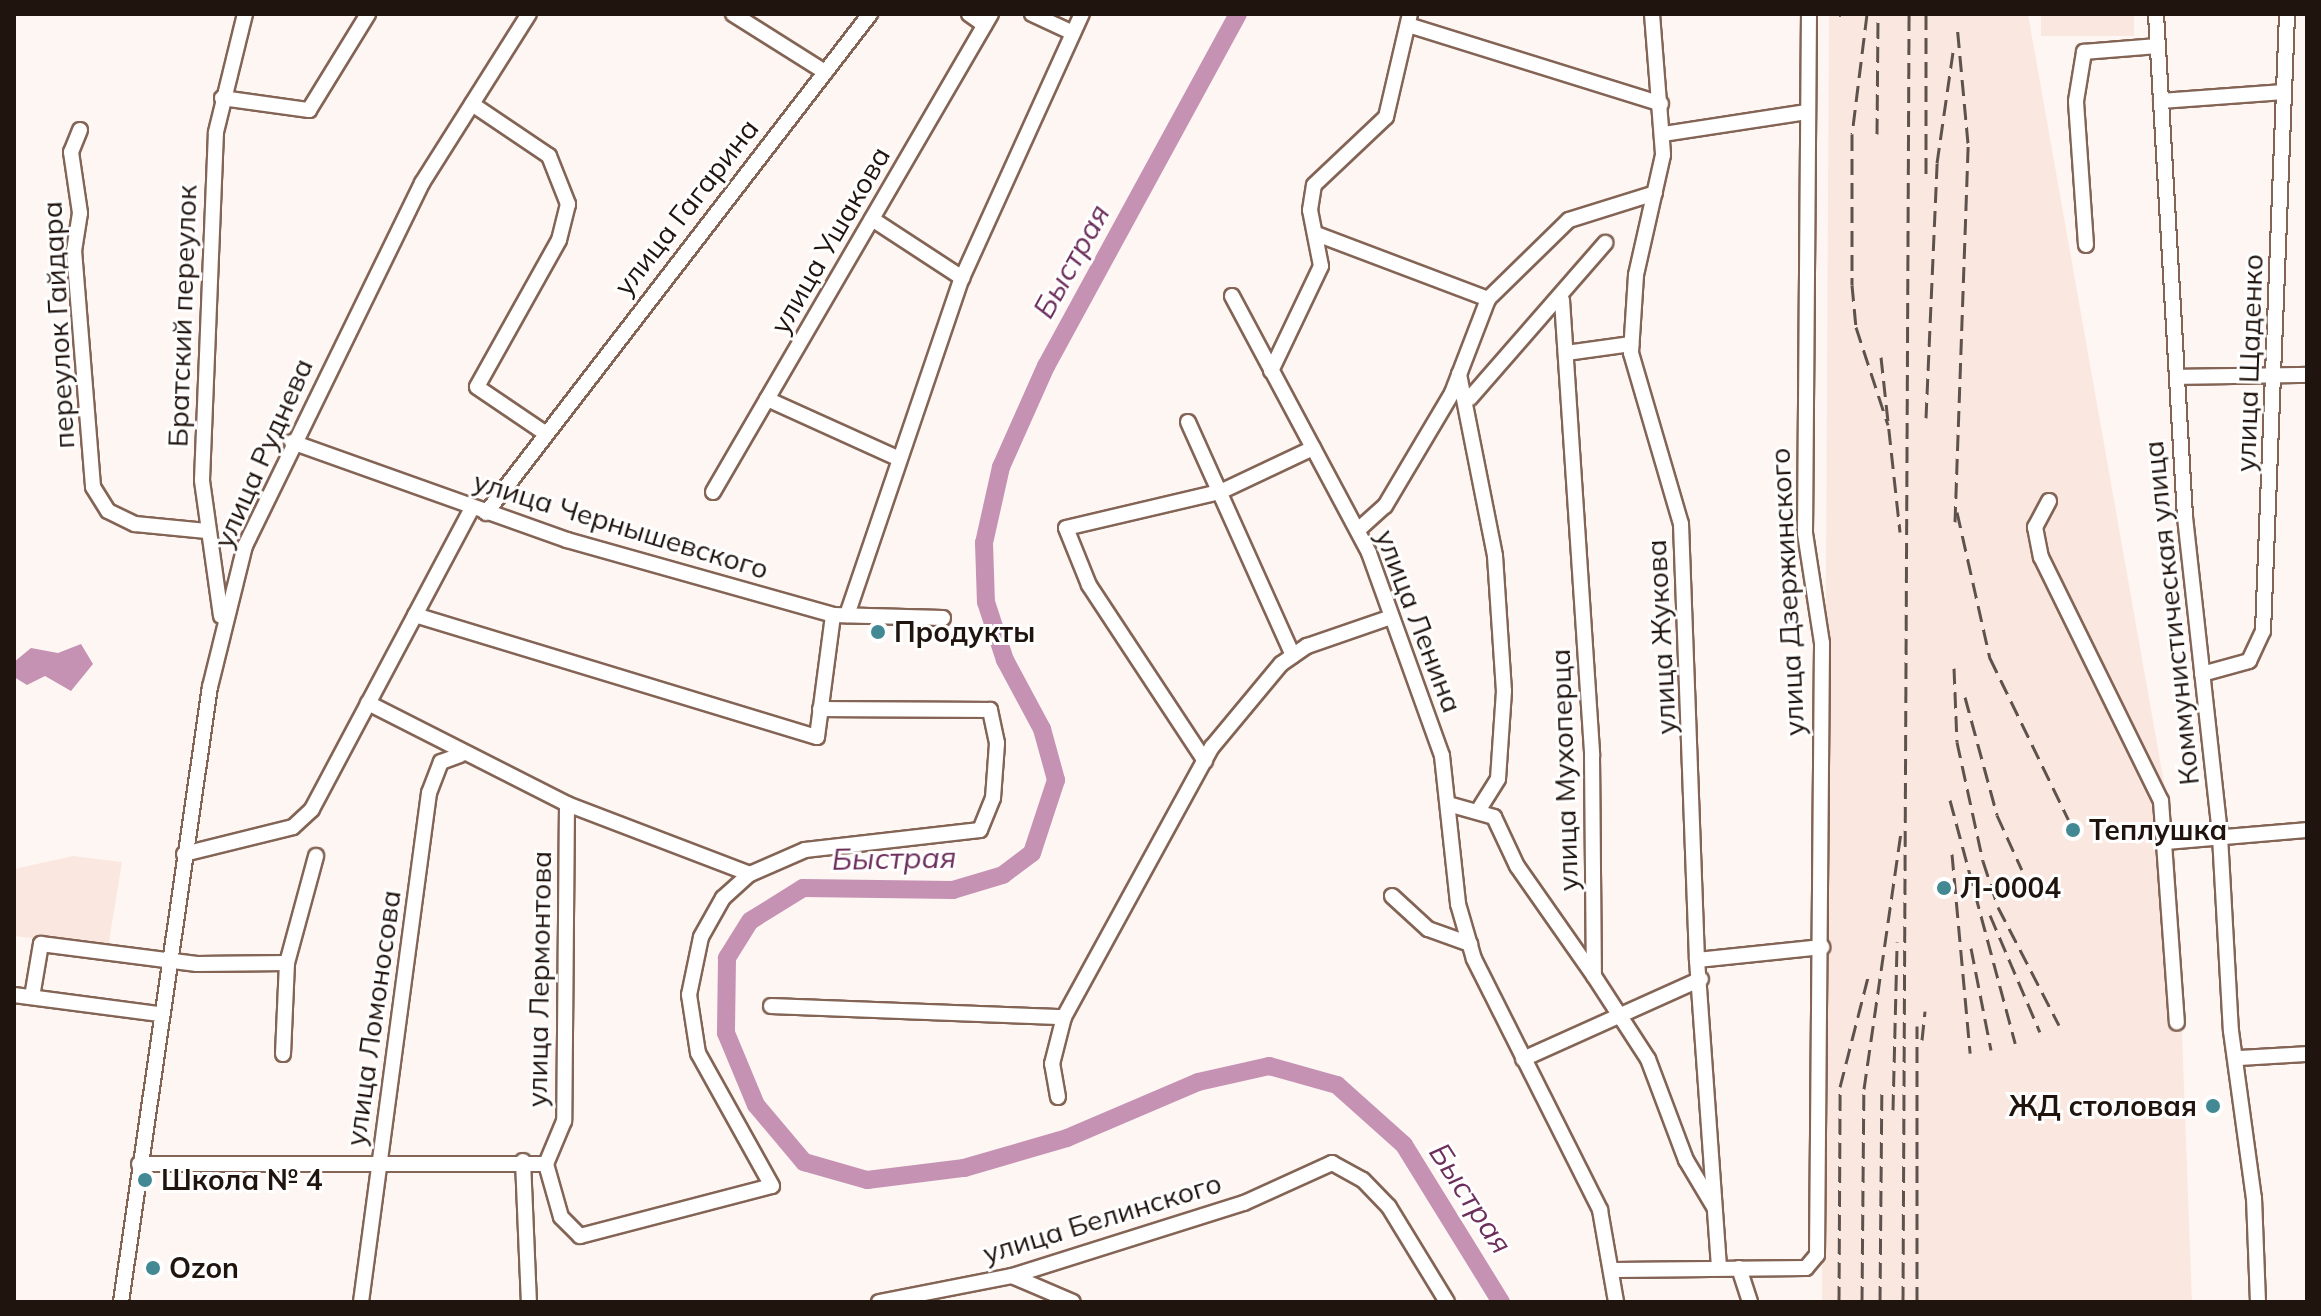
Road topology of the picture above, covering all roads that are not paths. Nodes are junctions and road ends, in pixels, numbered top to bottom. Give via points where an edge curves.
1 (245, 14) edge
2 (368, 14) edge
3 (529, 14) edge
4 (733, 14) edge
5 (870, 14) edge
6 (969, 14) edge
7 (1032, 14) edge
8 (1082, 14) edge
9 (1652, 14) edge
10 (1809, 14) edge
11 (2156, 14) edge
12 (2287, 14) edge
13 (988, 20) edge
14 (1409, 20) edge
15 (1073, 33) junction
16 (2157, 46) junction
17 (825, 72) junction
18 (2284, 92) junction
19 (222, 98) junction
20 (2161, 101) junction
21 (472, 104) junction
22 (1661, 104) junction
23 (1806, 112) junction
24 (80, 130) dead end
25 (1663, 134) junction
26 (1655, 193) junction
27 (872, 219) junction
28 (1319, 235) junction
29 (1605, 243) dead end
30 (2086, 245) dead end
31 (962, 278) junction
32 (1232, 296) dead end
33 (1488, 299) junction
34 (1562, 300) junction
35 (1631, 344) junction
36 (1566, 353) junction
37 (1271, 371) junction
38 (1459, 374) junction
39 (2307, 375) edge
40 (2275, 376) junction
41 (2177, 377) junction
42 (1470, 398) junction
43 (767, 399) junction
44 (1188, 422) dead end
45 (545, 433) junction
46 (292, 442) junction
47 (1313, 448) junction
48 (895, 457) junction
49 (713, 492) dead end
50 (1220, 492) junction
51 (2049, 501) dead end
52 (479, 510) junction
53 (1358, 530) junction
54 (207, 531) junction
55 (415, 615) junction
56 (840, 615) junction
57 (1391, 617) junction
58 (943, 618) dead end
59 (222, 622) junction
60 (1293, 656) junction
61 (2202, 674) junction
62 (368, 703) junction
63 (820, 709) junction
64 (460, 755) junction
65 (1205, 761) junction
66 (567, 804) junction
67 (1448, 804) junction
68 (1480, 808) junction
69 (2307, 830) edge
70 (2220, 838) junction
71 (2167, 842) junction
72 (184, 854) junction
73 (316, 856) dead end
74 (750, 874) junction
75 (1392, 896) dead end
76 (1470, 944) junction
77 (1822, 947) junction
78 (170, 959) junction
79 (1697, 960) junction
80 (287, 963) junction
81 (1594, 976) junction
82 (1701, 979) junction
83 (14, 995) edge
84 (32, 997) junction
85 (771, 1006) dead end
86 (1621, 1013) junction
87 (158, 1014) junction
88 (1064, 1017) junction
89 (2177, 1022) dead end
90 (283, 1054) dead end
91 (2307, 1054) edge
92 (2238, 1058) junction
93 (1523, 1059) junction
94 (1058, 1097) dead end
95 (380, 1158) junction
96 (523, 1161) junction
97 (139, 1164) junction
98 (546, 1164) junction
99 (1715, 1208) junction
100 (1719, 1267) junction
101 (1739, 1268) junction
102 (1615, 1270) junction
103 (1012, 1276) junction
104 (1036, 1297) edge
105 (121, 1302) edge
106 (361, 1302) edge
107 (529, 1302) edge
108 (879, 1302) edge
109 (1073, 1302) edge
110 (1441, 1302) edge
111 (1616, 1302) edge
112 (1750, 1302) edge
113 (2258, 1302) edge

1 - 19 street, Братский переулок
2 - 19 street via 309,110
3 - 21 street, улица Руднева
4 - 17 street
5 - 17 street, улица Гагарина
6 - 13 street
7 - 15 street
8 - 15 street
9 - 22 street, улица Жукова
10 - 23 street, улица Дзержинского
11 - 16 street, Коммунистическая улица
12 - 18 street, улица Щаденко
13 - 27 street, улица Ушакова
14 - 22 street
14 - 28 street via 1386,117 1335,158 1314,185 1310,210
15 - 31 street
16 - 20 street, Коммунистическая улица
16 - 30 street via 2084,52 2076,101
17 - 45 street, улица Гагарина
18 - 20 street
18 - 40 street, улица Щаденко
19 - 54 street, Братский переулок via 202,480
20 - 41 street, Коммунистическая улица
21 - 45 street via 549,156 568,204 559,240 477,387
21 - 46 street, улица Руднева via 422,183
22 - 25 street, улица Жукова
23 - 25 street
23 - 77 street, улица Дзержинского via 1805,533 1822,643
24 - 54 street, переулок Гайдара via 71,152 80,213 74,250 93,487 108,511 135,524
25 - 26 street, улица Жукова
26 - 33 street via 1569,220
26 - 35 street, улица Жукова
27 - 31 street
27 - 43 street, улица Ушакова
28 - 33 street
28 - 37 street via 1321,266
29 - 34 street
31 - 48 street
32 - 37 street, улица Ленина
33 - 38 street
34 - 36 street, улица Мухоперца
34 - 42 street
35 - 36 street
35 - 79 street, улица Жукова via 1681,524
36 - 81 street, улица Мухоперца via 1592,756
37 - 47 street, улица Ленина
38 - 42 street
38 - 53 street via 1391,497
39 - 40 street
40 - 41 street
40 - 61 street, улица Щаденко via 2261,640 2249,661
41 - 61 street, Коммунистическая улица
42 - 68 street via 1495,556 1504,691 1498,779
43 - 48 street
43 - 49 street, улица Ушакова
44 - 50 street
45 - 52 street, улица Гагарина
46 - 52 street, улица Чернышевского
46 - 59 street, улица Руднева
47 - 50 street
47 - 53 street, улица Ленина
48 - 56 street
50 - 60 street
50 - 65 street via 1066,528 1089,585
51 - 71 street via 2035,527 2041,557 2150,771
52 - 55 street, улица Гагарина
52 - 56 street, улица Чернышевского
53 - 57 street, улица Ленина
54 - 59 street, Братский переулок
55 - 62 street, улица Гагарина
55 - 63 street via 817,737
56 - 58 street, улица Чернышевского
56 - 63 street
57 - 60 street
57 - 67 street, улица Ленина via 1442,756
59 - 72 street, улица Руднева
60 - 65 street via 1250,693
61 - 70 street, Коммунистическая улица
62 - 64 street
62 - 72 street, улица Гагарина via 303,819
63 - 74 street via 990,710 997,743 993,798 980,830 805,850
64 - 66 street
64 - 95 street, улица Ломоносова via 441,762 429,793
65 - 88 street
66 - 74 street
66 - 98 street, улица Лермонтова via 564,1121
67 - 68 street
67 - 76 street, улица Ленина
68 - 81 street via 1494,817 1517,866
69 - 70 street
70 - 71 street
70 - 92 street, Коммунистическая улица
71 - 89 street
72 - 78 street, улица Руднева
73 - 80 street
74 - 98 street via 723,898 701,937 689,995 698,1053 772,1186 580,1236 561,1217
75 - 76 street via 1428,929
76 - 93 street, улица Ленина
77 - 79 street
77 - 101 street, улица Дзержинского via 1823,1202 1813,1261 1806,1268
78 - 80 street
78 - 84 street via 41,944
78 - 87 street, улица Руднева
79 - 82 street, улица Жукова
80 - 90 street
81 - 86 street
82 - 86 street
82 - 99 street, улица Жукова
83 - 84 street
84 - 87 street
85 - 88 street
86 - 93 street
86 - 99 street via 1648,1059 1697,1185
87 - 97 street, улица Руднева
88 - 94 street via 1052,1064
91 - 92 street
92 - 113 street, Коммунистическая улица
93 - 102 street, улица Ленина via 1600,1210
95 - 96 street
95 - 97 street
95 - 106 street, улица Ломоносова
96 - 98 street
96 - 107 street
97 - 105 street, улица Руднева
99 - 100 street, улица Жукова
100 - 101 street
100 - 102 street
101 - 112 street
102 - 111 street, улица Ленина
103 - 104 street
103 - 108 street, улица Белинского
103 - 110 street, улица Белинского via 1244,1203 1332,1163 1363,1180 1389,1207
104 - 109 street

